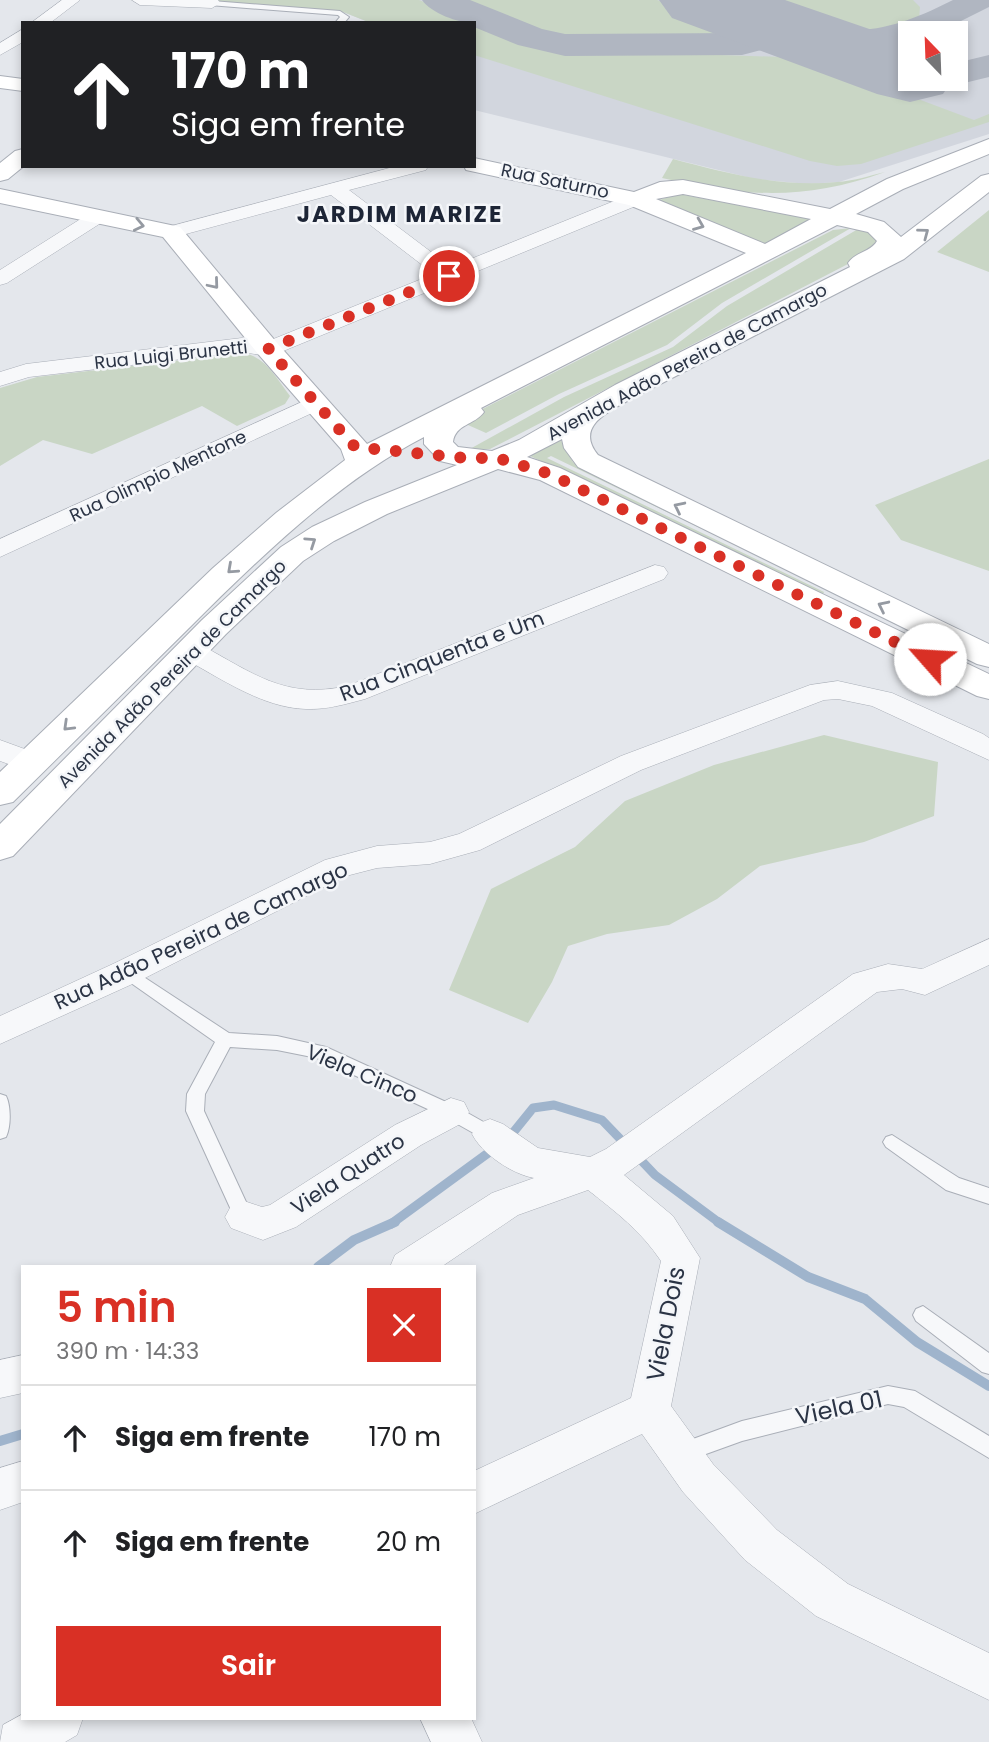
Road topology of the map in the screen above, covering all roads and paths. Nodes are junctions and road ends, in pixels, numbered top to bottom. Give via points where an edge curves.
1 (72, 0) edge
2 (140, 0) edge
3 (212, 4) junction
4 (197, 16) dead end
5 (42, 21) edge
6 (340, 21) edge
7 (21, 35) edge
8 (0, 50) edge
9 (0, 82) edge
10 (21, 85) edge
11 (989, 146) edge
12 (21, 158) edge
13 (953, 159) junction
14 (476, 165) edge
15 (411, 168) edge
16 (0, 174) edge
17 (987, 183) edge
18 (334, 188) junction
19 (0, 196) edge
20 (730, 197) junction
21 (651, 198) junction
22 (97, 217) junction
23 (834, 218) junction
24 (863, 223) junction
25 (809, 230) junction
26 (171, 232) junction
27 (766, 253) junction
28 (740, 266) junction
29 (449, 276) junction
30 (0, 279) edge
31 (757, 324) junction
32 (268, 349) junction
33 (0, 379) edge
34 (315, 403) junction
35 (588, 411) junction
36 (364, 454) junction
37 (497, 458) junction
38 (455, 465) junction
39 (544, 472) junction
40 (0, 549) edge
41 (655, 573) dead end
42 (191, 652) junction
43 (989, 657) edge
44 (989, 688) edge
45 (0, 750) edge
46 (989, 750) edge
47 (31, 762) junction
48 (0, 793) edge
49 (0, 847) edge
50 (989, 951) edge
51 (127, 972) junction
52 (0, 1031) edge
53 (225, 1040) junction
54 (0, 1101) edge
55 (451, 1112) junction
56 (0, 1132) edge
57 (490, 1135) joint
58 (892, 1142) dead end
59 (606, 1167) junction
60 (989, 1196) edge
61 (244, 1217) joint
62 (412, 1265) edge
63 (923, 1315) dead end
64 (989, 1365) edge
65 (21, 1374) edge
66 (0, 1379) edge
67 (649, 1410) junction
68 (989, 1448) edge
69 (680, 1453) junction
70 (21, 1482) edge
71 (0, 1489) edge
72 (476, 1492) edge
73 (989, 1677) edge
74 (57, 1720) edge
75 (444, 1720) edge
76 (20, 1742) edge
77 (458, 1742) edge

1 - 5 street
2 - 3 street
3 - 4 street
3 - 6 lane via 340,13 345,17
7 - 8 street
9 - 10 main road
11 - 13 main road
12 - 16 main road
13 - 20 main road via 841,193
13 - 23 main road, Avenida Adão Pereira de Camargo
14 - 21 main road, Rua Saturno
15 - 18 street
31 -> 17 main road, Avenida Adão Pereira de Camargo via 895,254
18 - 26 street
18 - 29 street
19 - 22 main road
20 - 21 main road, Rua Luigi Brunetti via 683,187
20 - 23 main road
21 -> 27 main road
21 - 29 street, Rua Luigi Brunetti
22 -> 26 main road
22 - 30 street
23 - 24 main road
23 - 25 main road, Avenida Adão Pereira de Camargo
24 - 25 main road
24 - 31 main road via 885,233 890,239 886,249
25 - 27 main road, Avenida Adão Pereira de Camargo
26 -> 32 main road
27 - 28 main road, Avenida Adão Pereira de Camargo
28 - 36 main road, Avenida Adão Pereira de Camargo
28 - 38 main road via 691,300 444,426 438,444
29 - 32 street, Rua Luigi Brunetti
31 - 35 main road, Avenida Adão Pereira de Camargo
32 - 33 street, Rua Luigi Brunetti via 242,345 26,370
32 - 34 main road
34 - 36 main road
34 - 40 street, Rua Olimpio Mentone
35 - 37 main road, Avenida Adão Pereira de Camargo via 529,446
43 -> 35 main road via 596,465 579,451 573,438
36 - 38 main road
36 -> 47 main road, Avenida Adão Pereira de Camargo via 207,591
37 - 38 main road, Avenida Adão Pereira de Camargo
37 - 39 main road
38 - 39 main road
42 -> 38 main road, Avenida Adão Pereira de Camargo via 269,573 323,534
39 - 44 main road
41 - 42 street, Rua Cinquenta e Um via 355,693 328,699 300,700 275,693
42 - 49 main road, Avenida Adão Pereira de Camargo
45 - 47 street
46 - 51 street, Rua Adão Pereira de Camargo via 883,700 834,687 631,763 469,842 336,868
47 - 48 main road, Avenida Adão Pereira de Camargo
50 - 59 street via 925,982 883,976 866,983
51 - 52 street, Rua Adão Pereira de Camargo
51 - 53 lane
53 - 55 lane, Viela Cinco via 277,1043 320,1052
53 - 61 lane via 196,1094 195,1111
54 - 56 lane
55 - 57 lane, Viela Cinco
55 - 61 street, Viela Quatro via 283,1216 263,1224
57 - 59 street, Viela Dois via 529,1162
58 - 60 lane via 953,1184
59 - 62 street via 505,1204
59 - 67 street, Viela Dois via 681,1258
63 - 64 lane
65 - 66 street
67 - 69 street
67 - 72 street
68 - 69 lane, Viela 01 via 908,1398 888,1395 742,1431
69 - 73 street via 761,1545 832,1600
70 - 71 street
74 - 76 street
75 - 77 street

